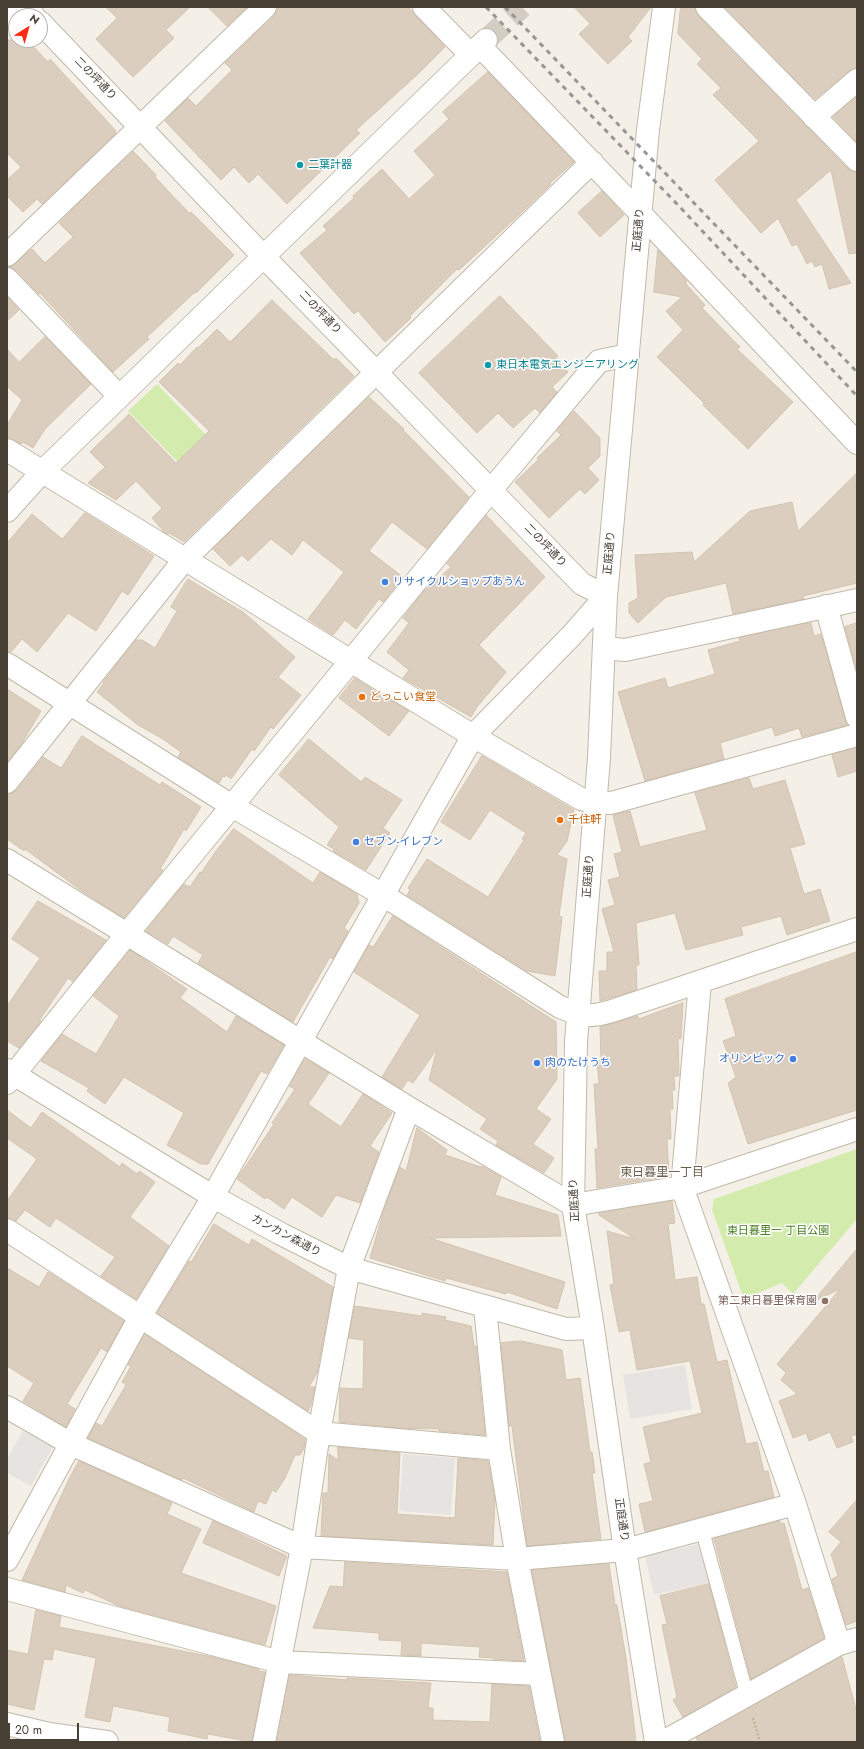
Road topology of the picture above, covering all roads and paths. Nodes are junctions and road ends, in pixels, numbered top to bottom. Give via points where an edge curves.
1 (16, 7) edge
2 (265, 7) edge
3 (424, 7) edge
4 (664, 7) edge
5 (707, 7) edge
6 (7, 16) edge
7 (48, 30) edge
8 (479, 47) junction
9 (857, 80) edge
10 (814, 116) junction
11 (141, 126) junction
12 (857, 160) edge
13 (592, 162) junction
14 (640, 213) junction
15 (7, 255) edge
16 (263, 256) junction
17 (7, 279) edge
18 (628, 355) junction
19 (377, 373) junction
20 (119, 396) junction
21 (857, 443) edge
22 (7, 450) edge
23 (42, 472) junction
24 (491, 490) junction
25 (7, 511) edge
26 (184, 560) junction
27 (606, 596) junction
28 (857, 600) edge
29 (826, 606) junction
30 (604, 648) junction
31 (351, 662) junction
32 (7, 664) edge
33 (69, 703) junction
34 (857, 717) edge
35 (473, 736) junction
36 (857, 736) edge
37 (7, 782) edge
38 (595, 802) junction
39 (232, 806) junction
40 (7, 860) edge
41 (383, 895) junction
42 (857, 929) edge
43 (127, 934) junction
44 (700, 982) junction
45 (579, 1015) junction
46 (302, 1041) junction
47 (9, 1076) edge
48 (409, 1108) junction
49 (857, 1129) edge
50 (682, 1187) junction
51 (212, 1196) junction
52 (573, 1205) junction
53 (7, 1230) edge
54 (349, 1268) junction
55 (485, 1307) junction
56 (140, 1317) junction
57 (593, 1328) junction
58 (7, 1407) edge
59 (319, 1433) junction
60 (71, 1444) junction
61 (499, 1449) junction
62 (795, 1504) junction
63 (702, 1529) junction
64 (302, 1547) junction
65 (625, 1550) junction
66 (7, 1560) edge
67 (517, 1560) junction
68 (7, 1589) edge
69 (848, 1641) edge
70 (280, 1662) junction
71 (539, 1674) junction
72 (746, 1695) junction
73 (7, 1724) edge
74 (107, 1742) edge
75 (264, 1742) edge
76 (553, 1742) edge
77 (656, 1742) edge
78 (663, 1742) edge

1 - 6 street
2 - 11 street
3 - 8 street
4 - 14 street, 正庭通り
5 - 10 street
7 - 11 street, 二の坪通り
8 - 13 street
8 - 16 street
9 - 10 street
10 - 12 street
11 - 15 street
11 - 16 street, 二の坪通り
13 - 14 street
13 - 19 street
14 - 18 street, 正庭通り
14 - 21 street
16 - 19 street, 二の坪通り
16 - 20 street
17 - 20 street
18 - 24 street via 599,361
18 - 27 street, 正庭通り
19 - 24 street, 二の坪通り
19 - 26 street
20 - 23 street
22 - 23 street
23 - 25 street
23 - 26 street
24 - 27 street, 二の坪通り via 582,584
24 - 31 street
26 - 31 street
26 - 33 street
27 - 30 street, 正庭通り
27 - 35 street via 572,635
28 - 29 street
29 - 30 street via 624,650
29 - 34 street
30 - 38 street, 正庭通り
31 - 35 street
31 - 39 street
32 - 33 street
33 - 37 street
33 - 39 street
35 - 38 street via 581,799
35 - 41 street
36 - 38 street via 611,803
38 - 45 street, 正庭通り
39 - 41 street
39 - 43 street
40 - 43 street
41 - 45 street via 560,1007
41 - 46 street
42 - 44 street
43 - 46 street
43 - 47 street
44 - 45 street via 596,1016
44 - 50 street
45 - 52 street, 正庭通り via 576,1042
46 - 48 street
46 - 51 street
47 - 51 street, カンカン森通り
48 - 52 street
48 - 54 street
49 - 50 street
50 - 52 street
50 - 62 street
51 - 54 street, カンカン森通り
51 - 56 street
52 - 57 street, 正庭通り
53 - 56 street
54 - 55 street, カンカン森通り
54 - 59 street
55 - 57 street, カンカン森通り via 566,1329
55 - 61 street
56 - 59 street
56 - 60 street
57 - 65 street, 正庭通り
58 - 60 street
59 - 61 street
59 - 64 street
60 - 64 street
60 - 66 street
61 - 67 street
62 - 63 street
62 - 69 street
63 - 65 street
63 - 72 lane
64 - 67 street
64 - 70 street
65 - 67 street
65 - 77 street, 正庭通り
67 - 71 street
68 - 70 street
69 - 72 street
70 - 71 street
70 - 75 street
71 - 76 street
72 - 78 street
73 - 74 street via 49,1734

